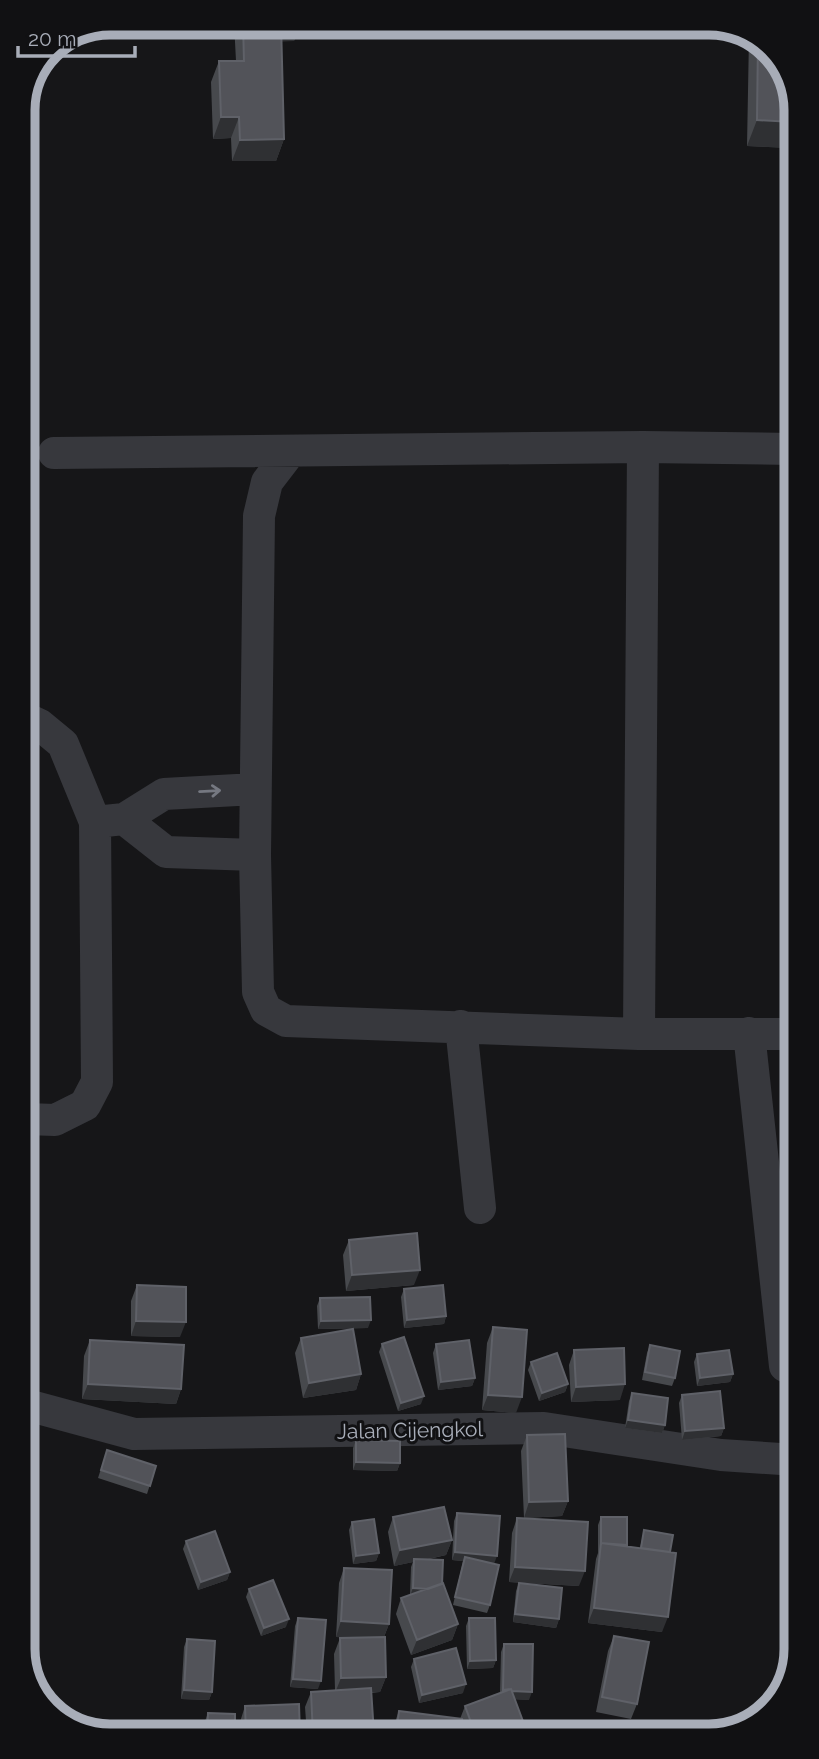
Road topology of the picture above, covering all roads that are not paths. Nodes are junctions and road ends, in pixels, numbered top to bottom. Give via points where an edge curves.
1 (643, 447) junction
2 (784, 449) edge
3 (290, 452) junction
4 (54, 453) dead end
5 (35, 723) edge
6 (255, 789) junction
7 (109, 821) junction
8 (255, 855) junction
9 (461, 1026) junction
10 (749, 1032) junction
11 (639, 1034) junction
12 (784, 1034) edge
13 (35, 1119) edge
14 (480, 1208) dead end
15 (784, 1357) edge
16 (35, 1407) edge
17 (784, 1459) edge

1 - 2 street
1 - 3 street
1 - 11 street
3 - 4 street
3 - 6 street via 267,482 259,516
5 - 7 street via 63,744
7 -> 6 street via 164,794
6 - 8 street
7 - 8 street via 166,852
7 - 13 street via 97,1082 85,1105 55,1120
8 - 9 street via 258,992 266,1010 286,1021
9 - 11 street
9 - 14 street
10 - 11 street
10 - 12 street
10 - 15 street
16 - 17 street, Jalan Cijengkol via 134,1434 544,1428 721,1455

